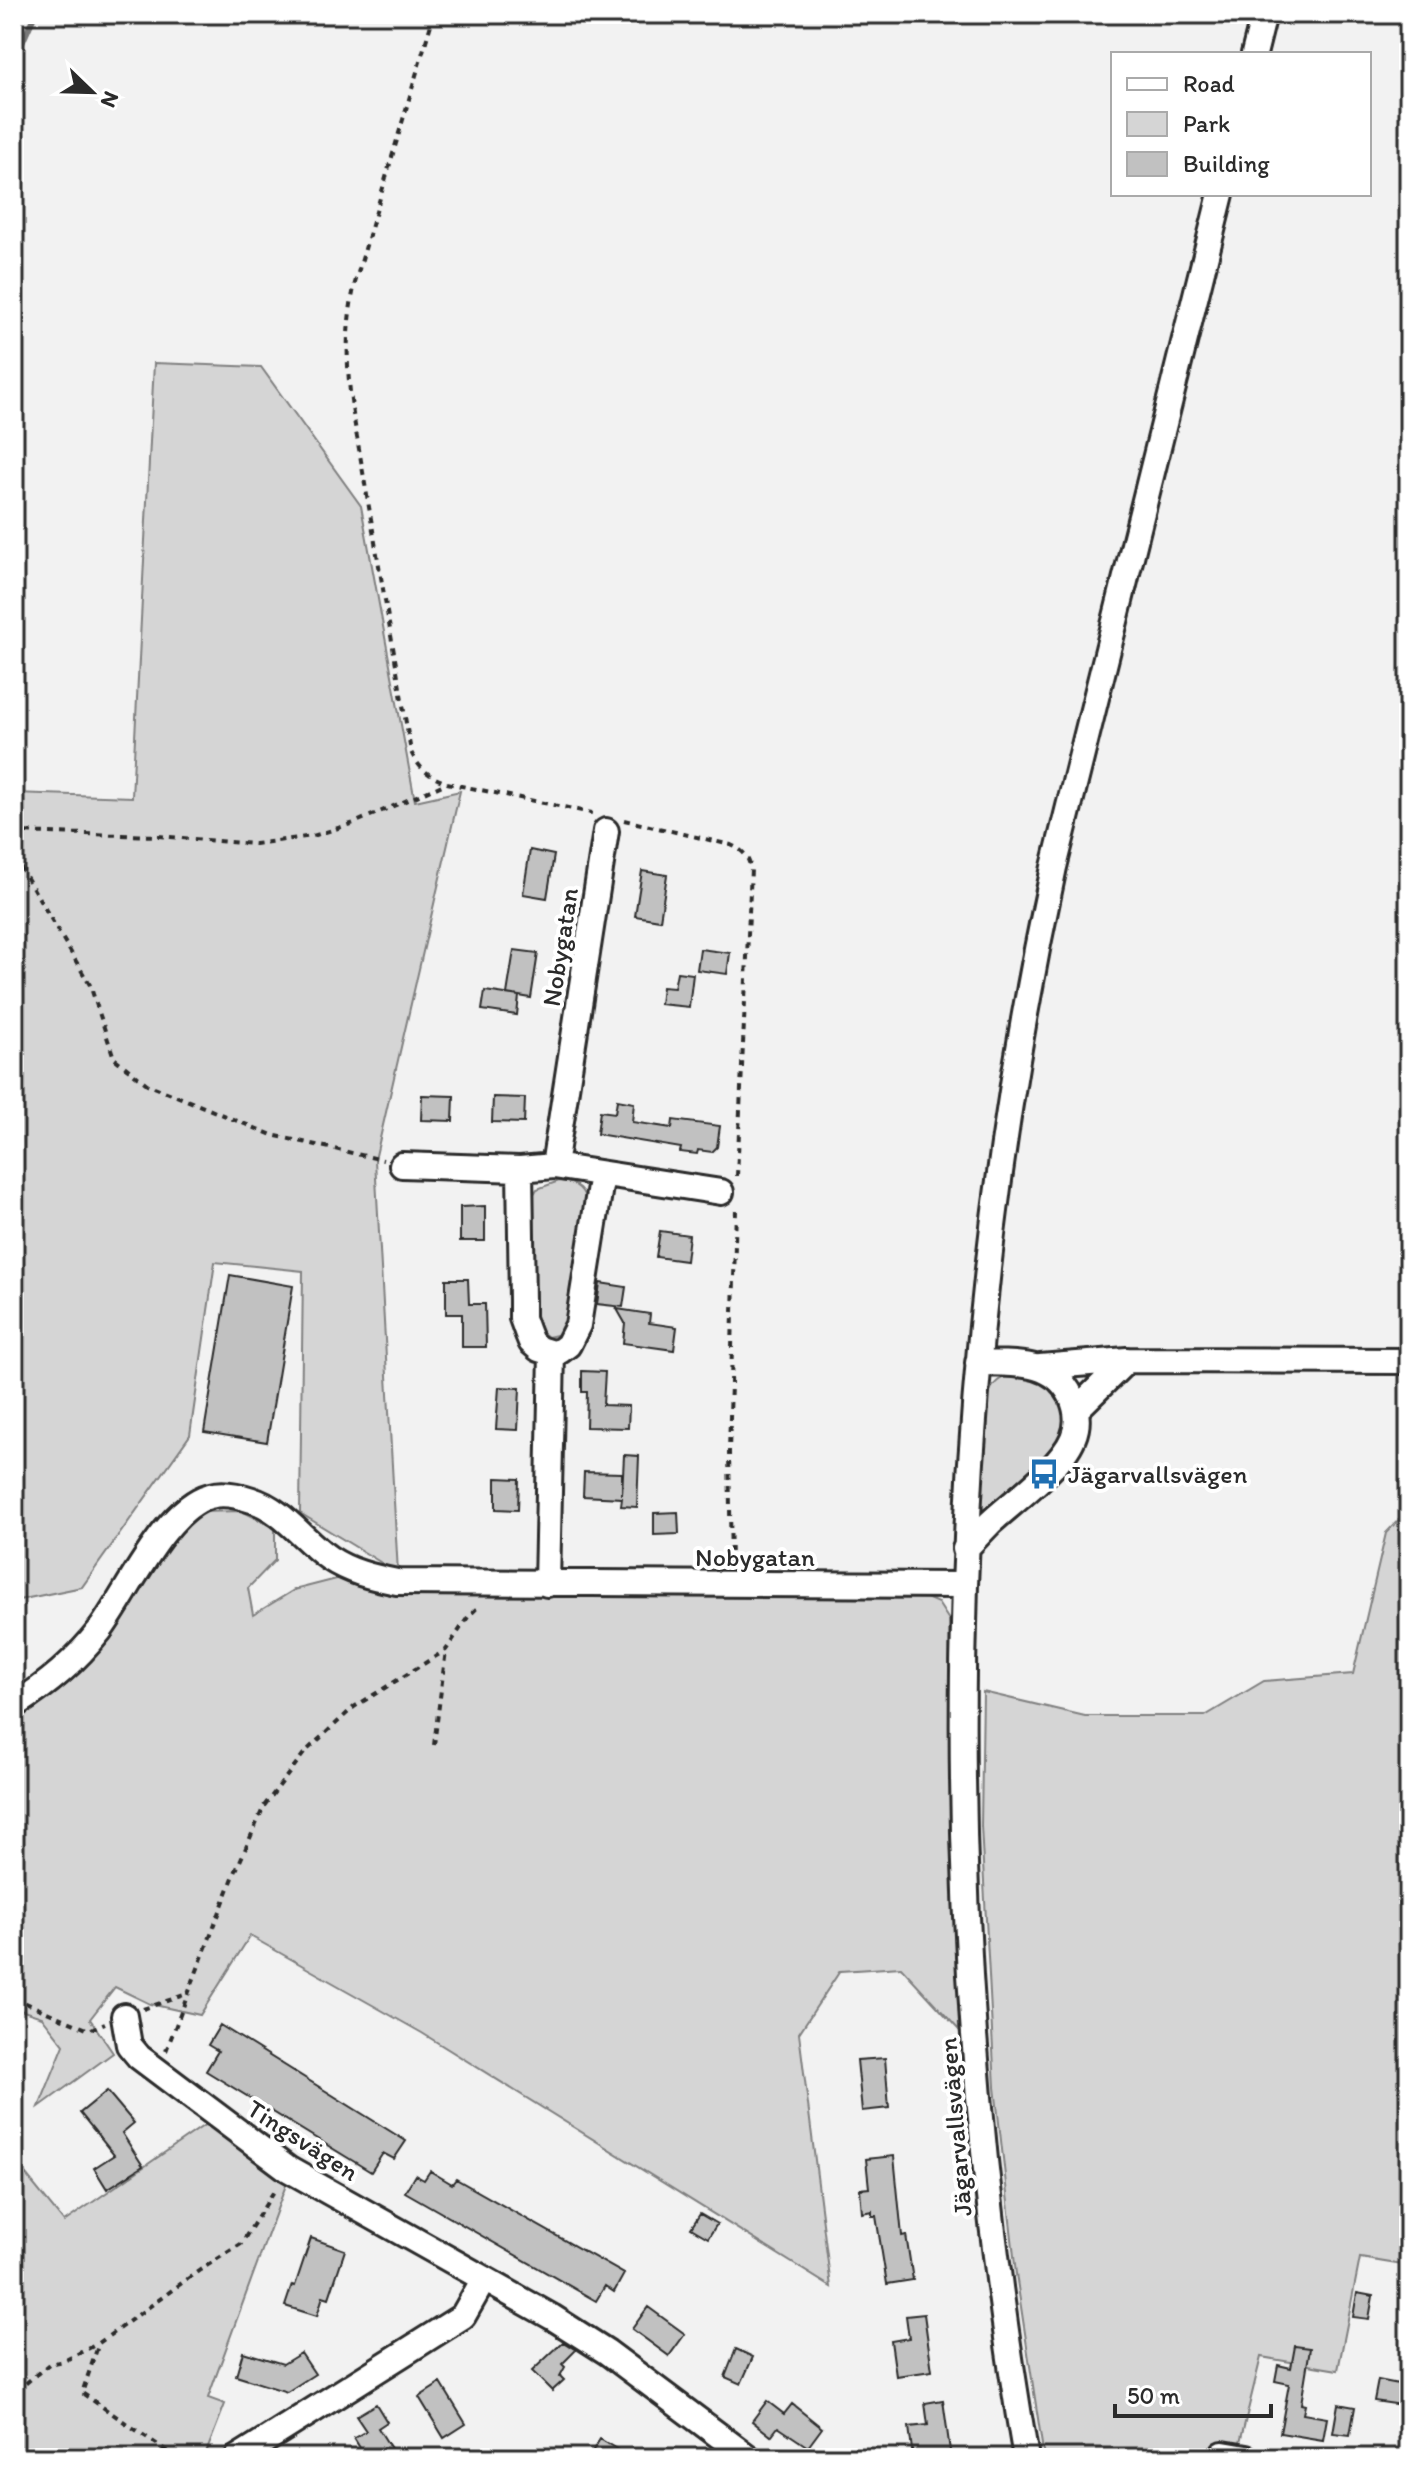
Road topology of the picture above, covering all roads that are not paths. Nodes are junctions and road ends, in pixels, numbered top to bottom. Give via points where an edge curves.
1 (1264, 14) edge
2 (1254, 52) edge
3 (1221, 196) edge
4 (608, 822) road end
5 (402, 1165) road end
6 (554, 1166) junction
7 (520, 1169) junction
8 (602, 1174) junction
9 (732, 1189) road end
10 (552, 1353) junction
11 (1127, 1360) junction
12 (1409, 1361) edge
13 (978, 1363) junction
14 (1040, 1367) junction
15 (1076, 1410) junction
16 (965, 1549) junction
17 (547, 1584) junction
18 (964, 1585) junction
19 (14, 1706) edge
20 (124, 2016) road end
21 (484, 2279) junction
22 (237, 2458) edge
23 (749, 2458) edge
24 (1026, 2458) edge

1 - 2 street
3 - 13 street, Jägarvallsvägen via 1036,951 995,1199
4 - 6 street, Nobygatan
5 - 7 street
6 - 7 street
6 - 8 street
7 - 10 street via 522,1318 531,1342
8 - 9 street
8 - 10 street via 578,1325 568,1345
10 - 17 street
11 - 12 street
11 - 14 street
11 - 15 street
13 - 14 street
13 - 16 street, Jägarvallsvägen
14 - 15 street via 1064,1384
15 - 16 street via 1073,1437 1060,1458
16 - 18 street, Jägarvallsvägen
17 - 18 street, Nobygatan
17 - 19 street, Nobygatan via 397,1582 352,1571 269,1507 230,1495 209,1496 172,1521 72,1663
18 - 24 street, Jägarvallsvägen via 962,1766 973,2015 998,2273
20 - 21 street, Tingsvägen via 129,2045 157,2072 288,2169
21 - 22 street via 463,2316
21 - 23 street, Tingsvägen via 607,2352

